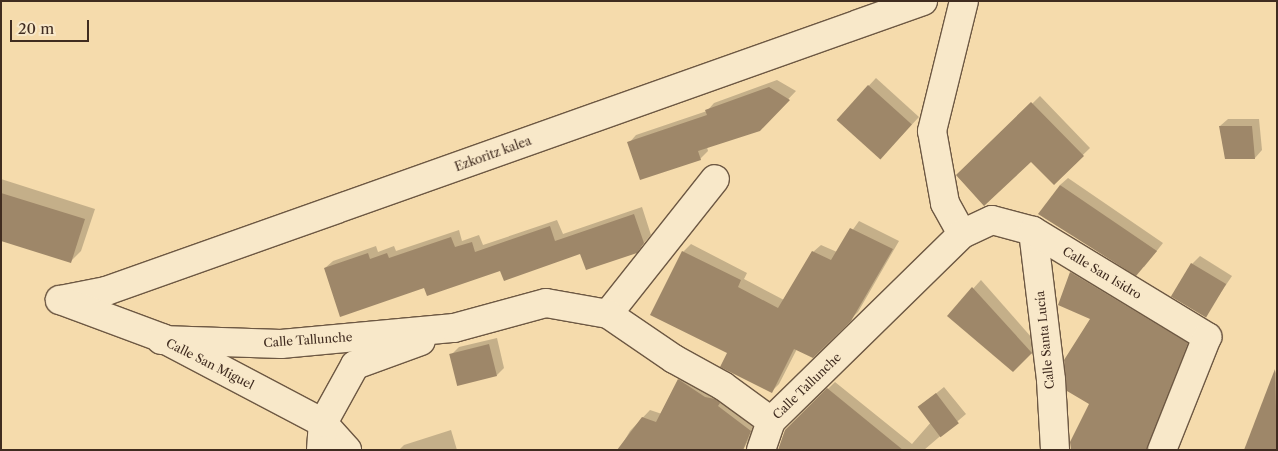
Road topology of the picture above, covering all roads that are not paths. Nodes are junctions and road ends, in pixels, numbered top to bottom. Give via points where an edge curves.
1 (923, 1) edge
2 (964, 1) edge
3 (715, 179) dead end
4 (992, 220) joint
5 (1033, 231) junction
6 (962, 234) junction
7 (60, 300) joint
8 (608, 314) junction
9 (454, 328) junction
10 (162, 340) junction
11 (771, 421) junction
12 (323, 423) junction
13 (321, 450) edge
14 (347, 450) edge
15 (760, 450) edge
16 (1055, 450) edge
17 (1162, 450) edge

1 - 7 street, Ezkoritz kalea via 106,291
2 - 6 street via 932,131 945,203
3 - 8 street
4 - 5 street, Calle San Isidro
4 - 6 street, Calle Tallunche
5 - 16 street, Calle Santa Lucía via 1051,380
5 - 17 street, Calle San Isidro via 1207,337
6 - 11 street, Calle Tallunche
7 - 10 street, Calle San Miguel
8 - 9 street, Calle Tallunche via 546,303
8 - 11 street, Calle Tallunche via 674,359 723,386
9 - 10 street, Calle Tallunche via 281,344
9 - 12 street, Calle Tallunche via 355,365
10 - 12 street, Calle San Miguel
11 - 15 street
12 - 13 street, Calle Tallunche
12 - 14 street, Calle San Miguel

